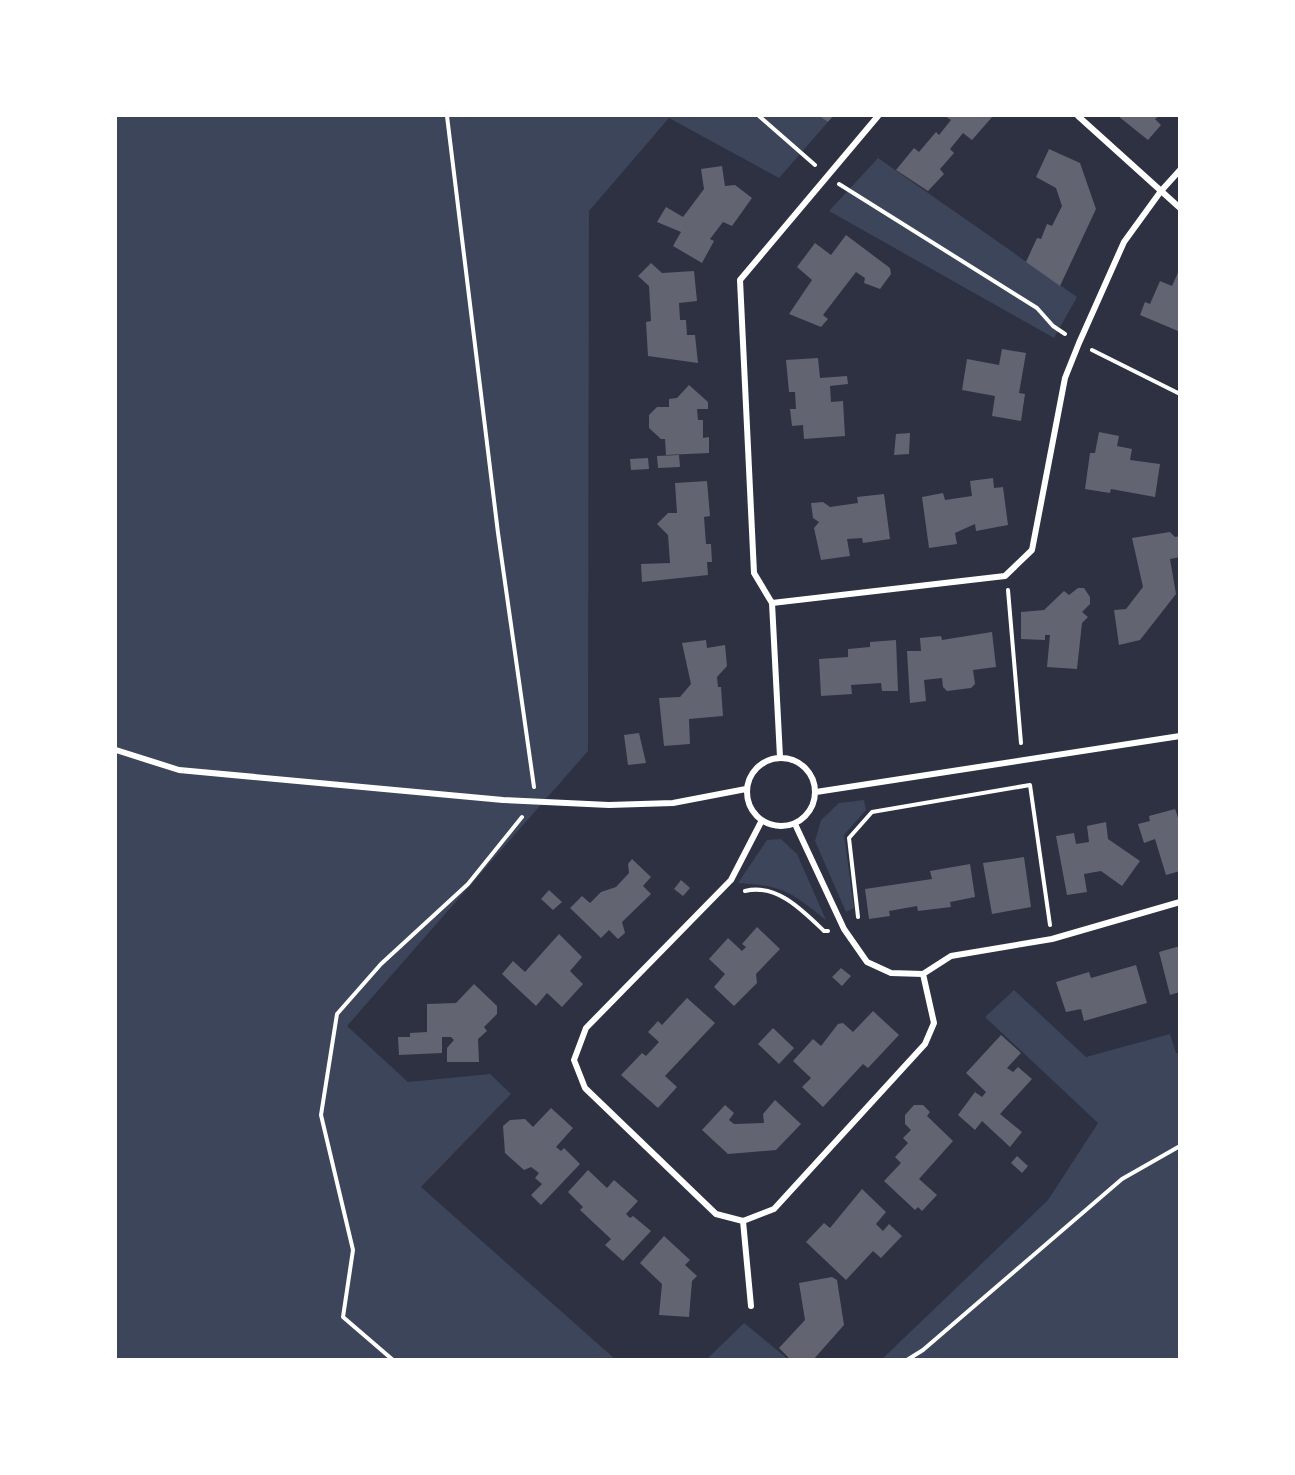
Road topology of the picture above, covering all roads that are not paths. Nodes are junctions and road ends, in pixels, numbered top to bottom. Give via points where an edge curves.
1 (878, 116) edge
2 (1078, 116) edge
3 (1179, 170) edge
4 (1161, 190) junction
5 (1179, 208) edge
6 (772, 603) junction
7 (1179, 736) edge
8 (116, 750) edge
9 (780, 757) junction
10 (746, 789) junction
11 (816, 792) junction
12 (761, 822) junction
13 (795, 824) junction
14 (1179, 902) edge
15 (923, 974) junction
16 (743, 1221) junction
17 (751, 1306) dead end

1 - 6 street via 740,280 754,573
2 - 4 street
3 - 4 street
4 - 5 street
4 - 6 street via 1124,242 1065,378 1032,550 1005,576
6 - 9 street
7 - 11 street
8 - 10 street via 179,770 503,800 609,805 673,803
9 - 10 street via 764,762 751,774
9 - 11 street via 798,761 811,774
10 - 12 street via 748,804
11 - 13 street via 806,816
12 - 13 street via 782,827
12 - 16 street via 731,880 586,1028 574,1060 585,1088 716,1214
13 - 15 street via 844,929 867,963 891,973
14 - 15 street via 1052,939 951,956
15 - 16 street via 934,1023 924,1044 774,1209
16 - 17 street

